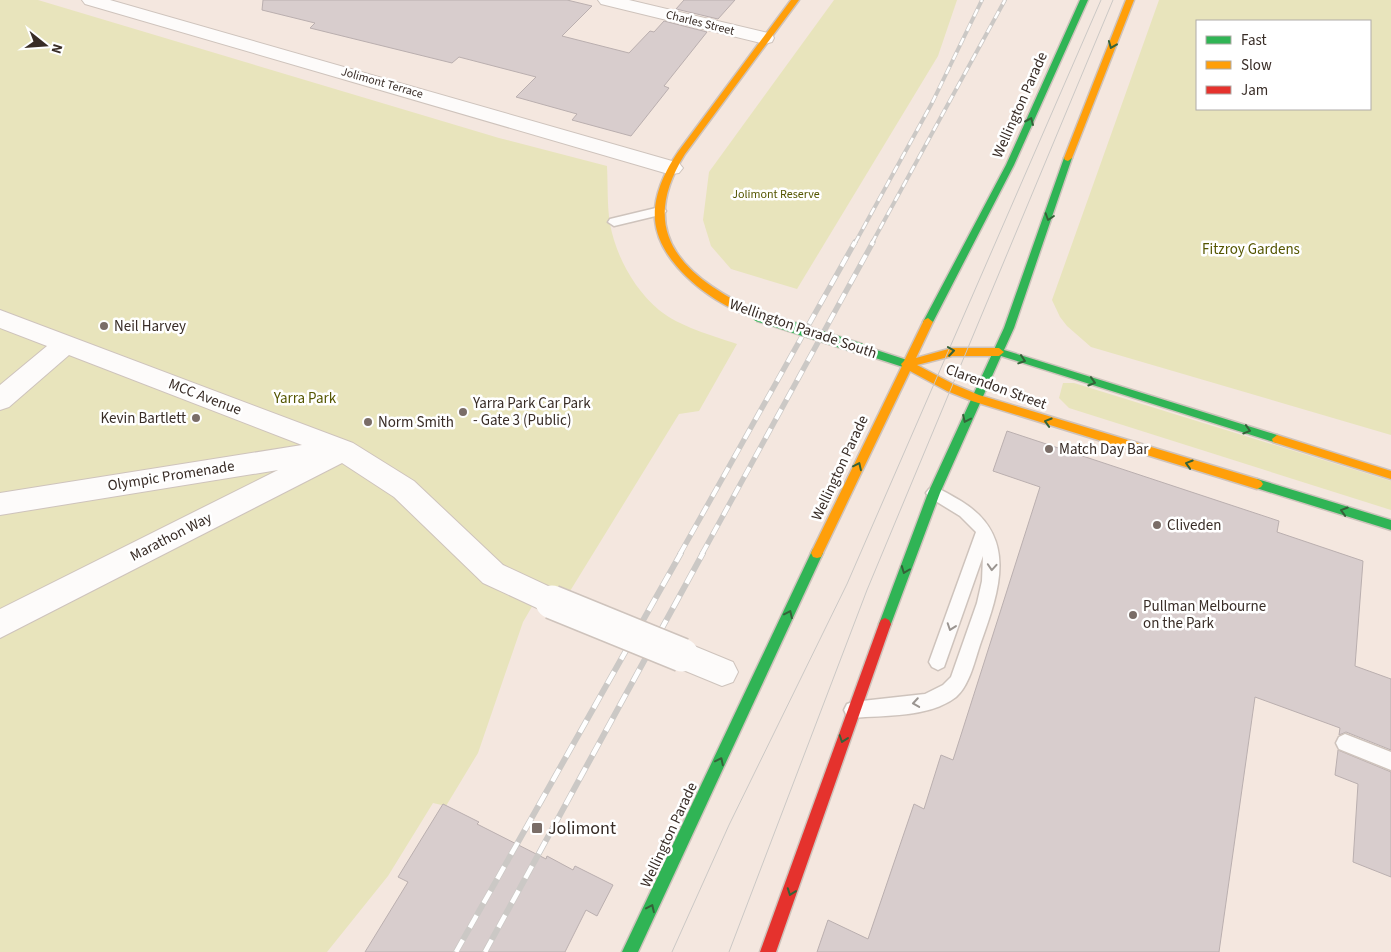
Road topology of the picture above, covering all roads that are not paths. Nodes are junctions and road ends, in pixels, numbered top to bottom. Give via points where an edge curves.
1 (91, 0) edge
2 (607, 0) edge
3 (795, 0) edge
4 (1084, 0) edge
5 (1130, 0) edge
6 (764, 38) junction
7 (672, 168) junction
8 (660, 211) junction
9 (614, 222) dead end
10 (0, 319) edge
11 (66, 344) junction
12 (998, 352) junction
13 (906, 364) junction
14 (976, 398) junction
15 (0, 400) edge
16 (343, 450) junction
17 (1391, 475) edge
18 (934, 493) junction
19 (0, 504) edge
20 (1391, 525) edge
21 (984, 532) junction
22 (0, 624) edge
23 (938, 662) dead end
24 (722, 672) dead end
25 (853, 710) junction
26 (1345, 744) dead end
27 (1391, 761) edge
28 (630, 952) edge
29 (768, 952) edge

1 - 7 street, Jolimont Terrace
2 - 6 street, Charles Street
3 - 6 main road, Wellington Parade South
13 -> 4 main road, Wellington Parade via 1006,172
5 -> 12 main road via 1078,130
6 - 7 main road, Wellington Parade South
7 - 8 main road, Wellington Parade South via 662,192
8 - 9 lane
8 - 13 main road, Wellington Parade South, bridge via 664,239 681,268 713,296 758,316
10 - 11 street, MCC Avenue
11 - 15 street
11 - 16 street, MCC Avenue
13 -> 12 main road, Clarendon Street via 927,355 949,351
12 - 14 main road
12 -> 17 main road, Clarendon Street
13 - 14 main road, Clarendon Street
28 -> 13 main road, Wellington Parade
14 -> 18 main road
20 -> 14 main road, Clarendon Street
16 - 19 street, Olympic Promenade
16 - 22 street, Marathon Way
16 - 24 street, MCC Avenue, bridge via 404,489 493,574 552,602
18 - 21 lane via 972,517
18 -> 25 main road
21 -> 23 lane
21 -> 25 lane via 992,548 991,579 953,689 939,698 918,704
25 -> 29 main road
26 - 27 lane

